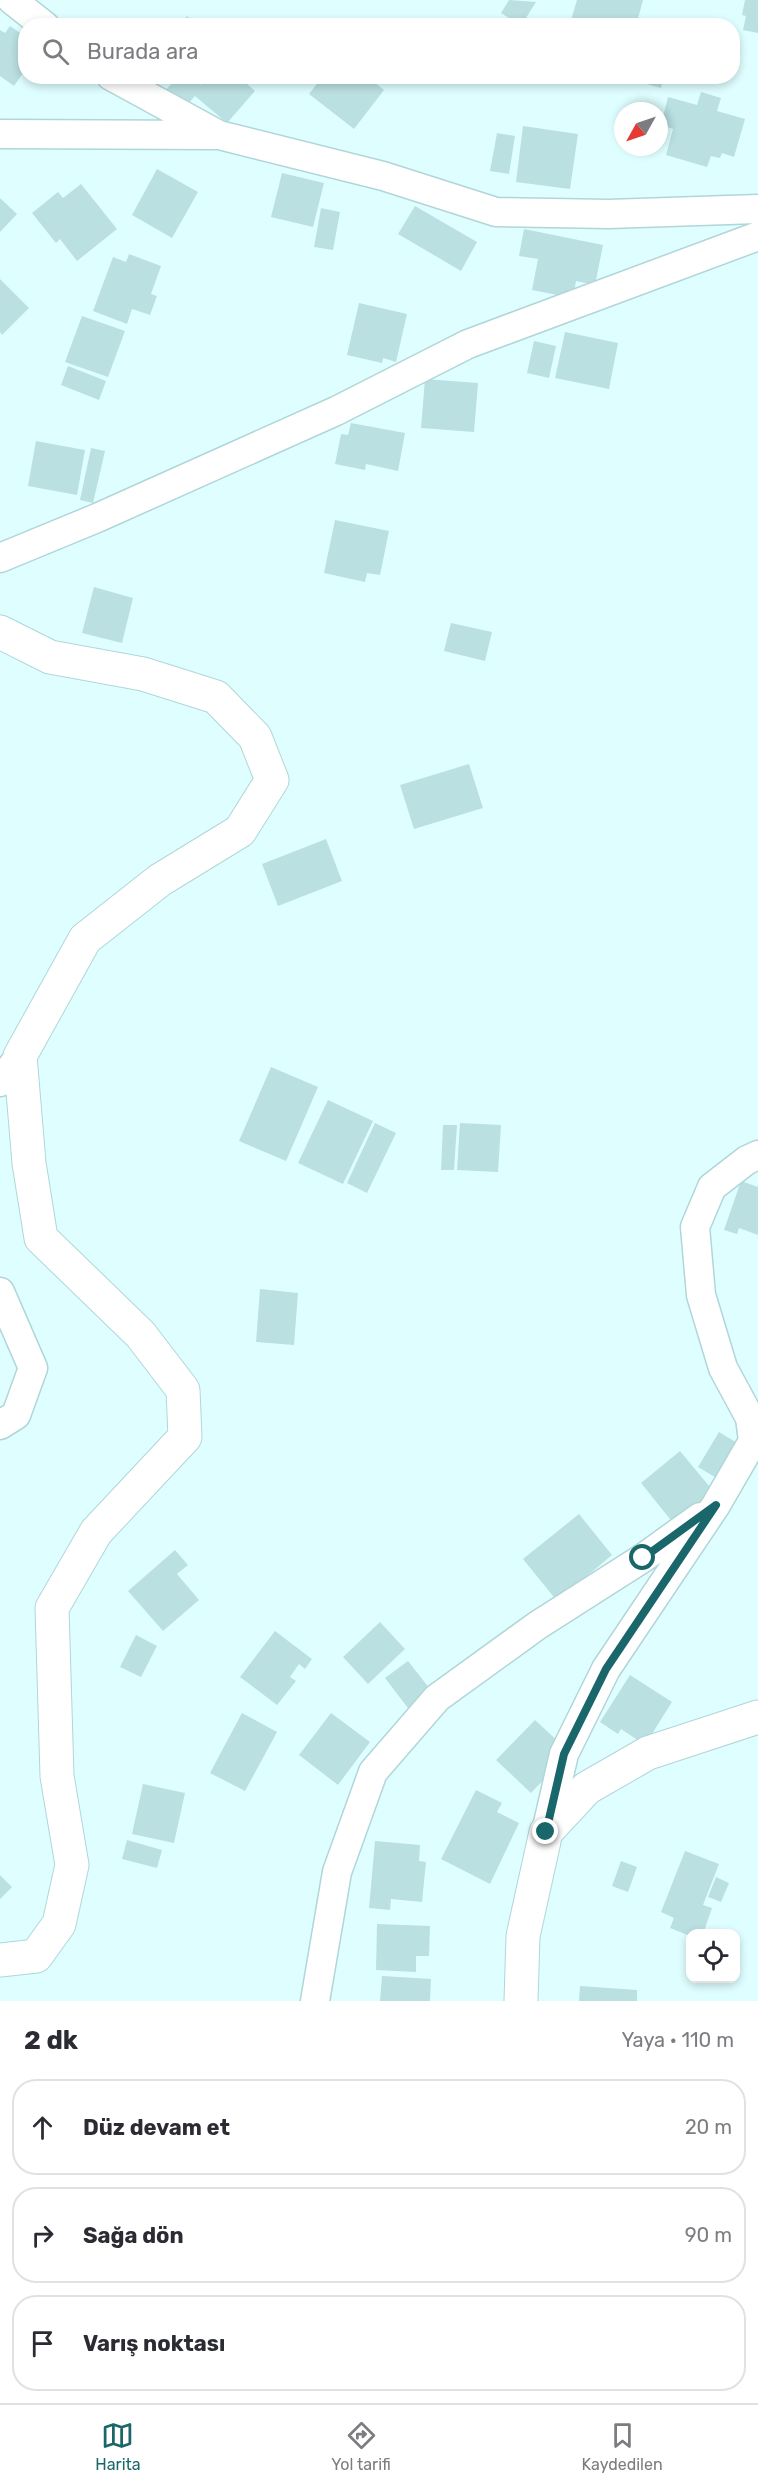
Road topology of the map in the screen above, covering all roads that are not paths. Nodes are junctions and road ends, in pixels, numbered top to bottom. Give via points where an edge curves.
1 (12, 0) edge
2 (35, 18) edge
3 (126, 84) edge
4 (0, 134) edge
5 (219, 135) junction
6 (758, 209) edge
7 (758, 237) edge
8 (0, 558) edge
9 (0, 632) edge
10 (20, 1056) junction
11 (0, 1082) edge
12 (758, 1155) edge
13 (0, 1292) edge
14 (0, 1425) edge
15 (716, 1505) junction
16 (758, 1717) edge
17 (546, 1832) junction
18 (0, 1960) edge
19 (315, 2001) edge
20 (521, 2001) edge

1 - 2 street
3 - 5 street
4 - 5 street
5 - 6 street via 383,176 496,212 609,214
7 - 8 street via 468,344 336,411
9 - 10 street via 50,657 143,674 216,697 255,737 272,780 240,831 160,880 85,939
10 - 11 street
10 - 18 street via 29,1163 41,1238 141,1335 183,1390 185,1437 96,1532 52,1608 57,1776 72,1865 59,1924 36,1956
12 - 15 street via 712,1187 695,1227 701,1295 723,1368 750,1418 753,1441
13 - 14 street via 33,1368 16,1414
15 - 17 street via 606,1669 564,1754
15 - 19 street via 437,1698 373,1772 337,1872
16 - 17 street via 648,1753 587,1788
17 - 20 street via 523,1936

